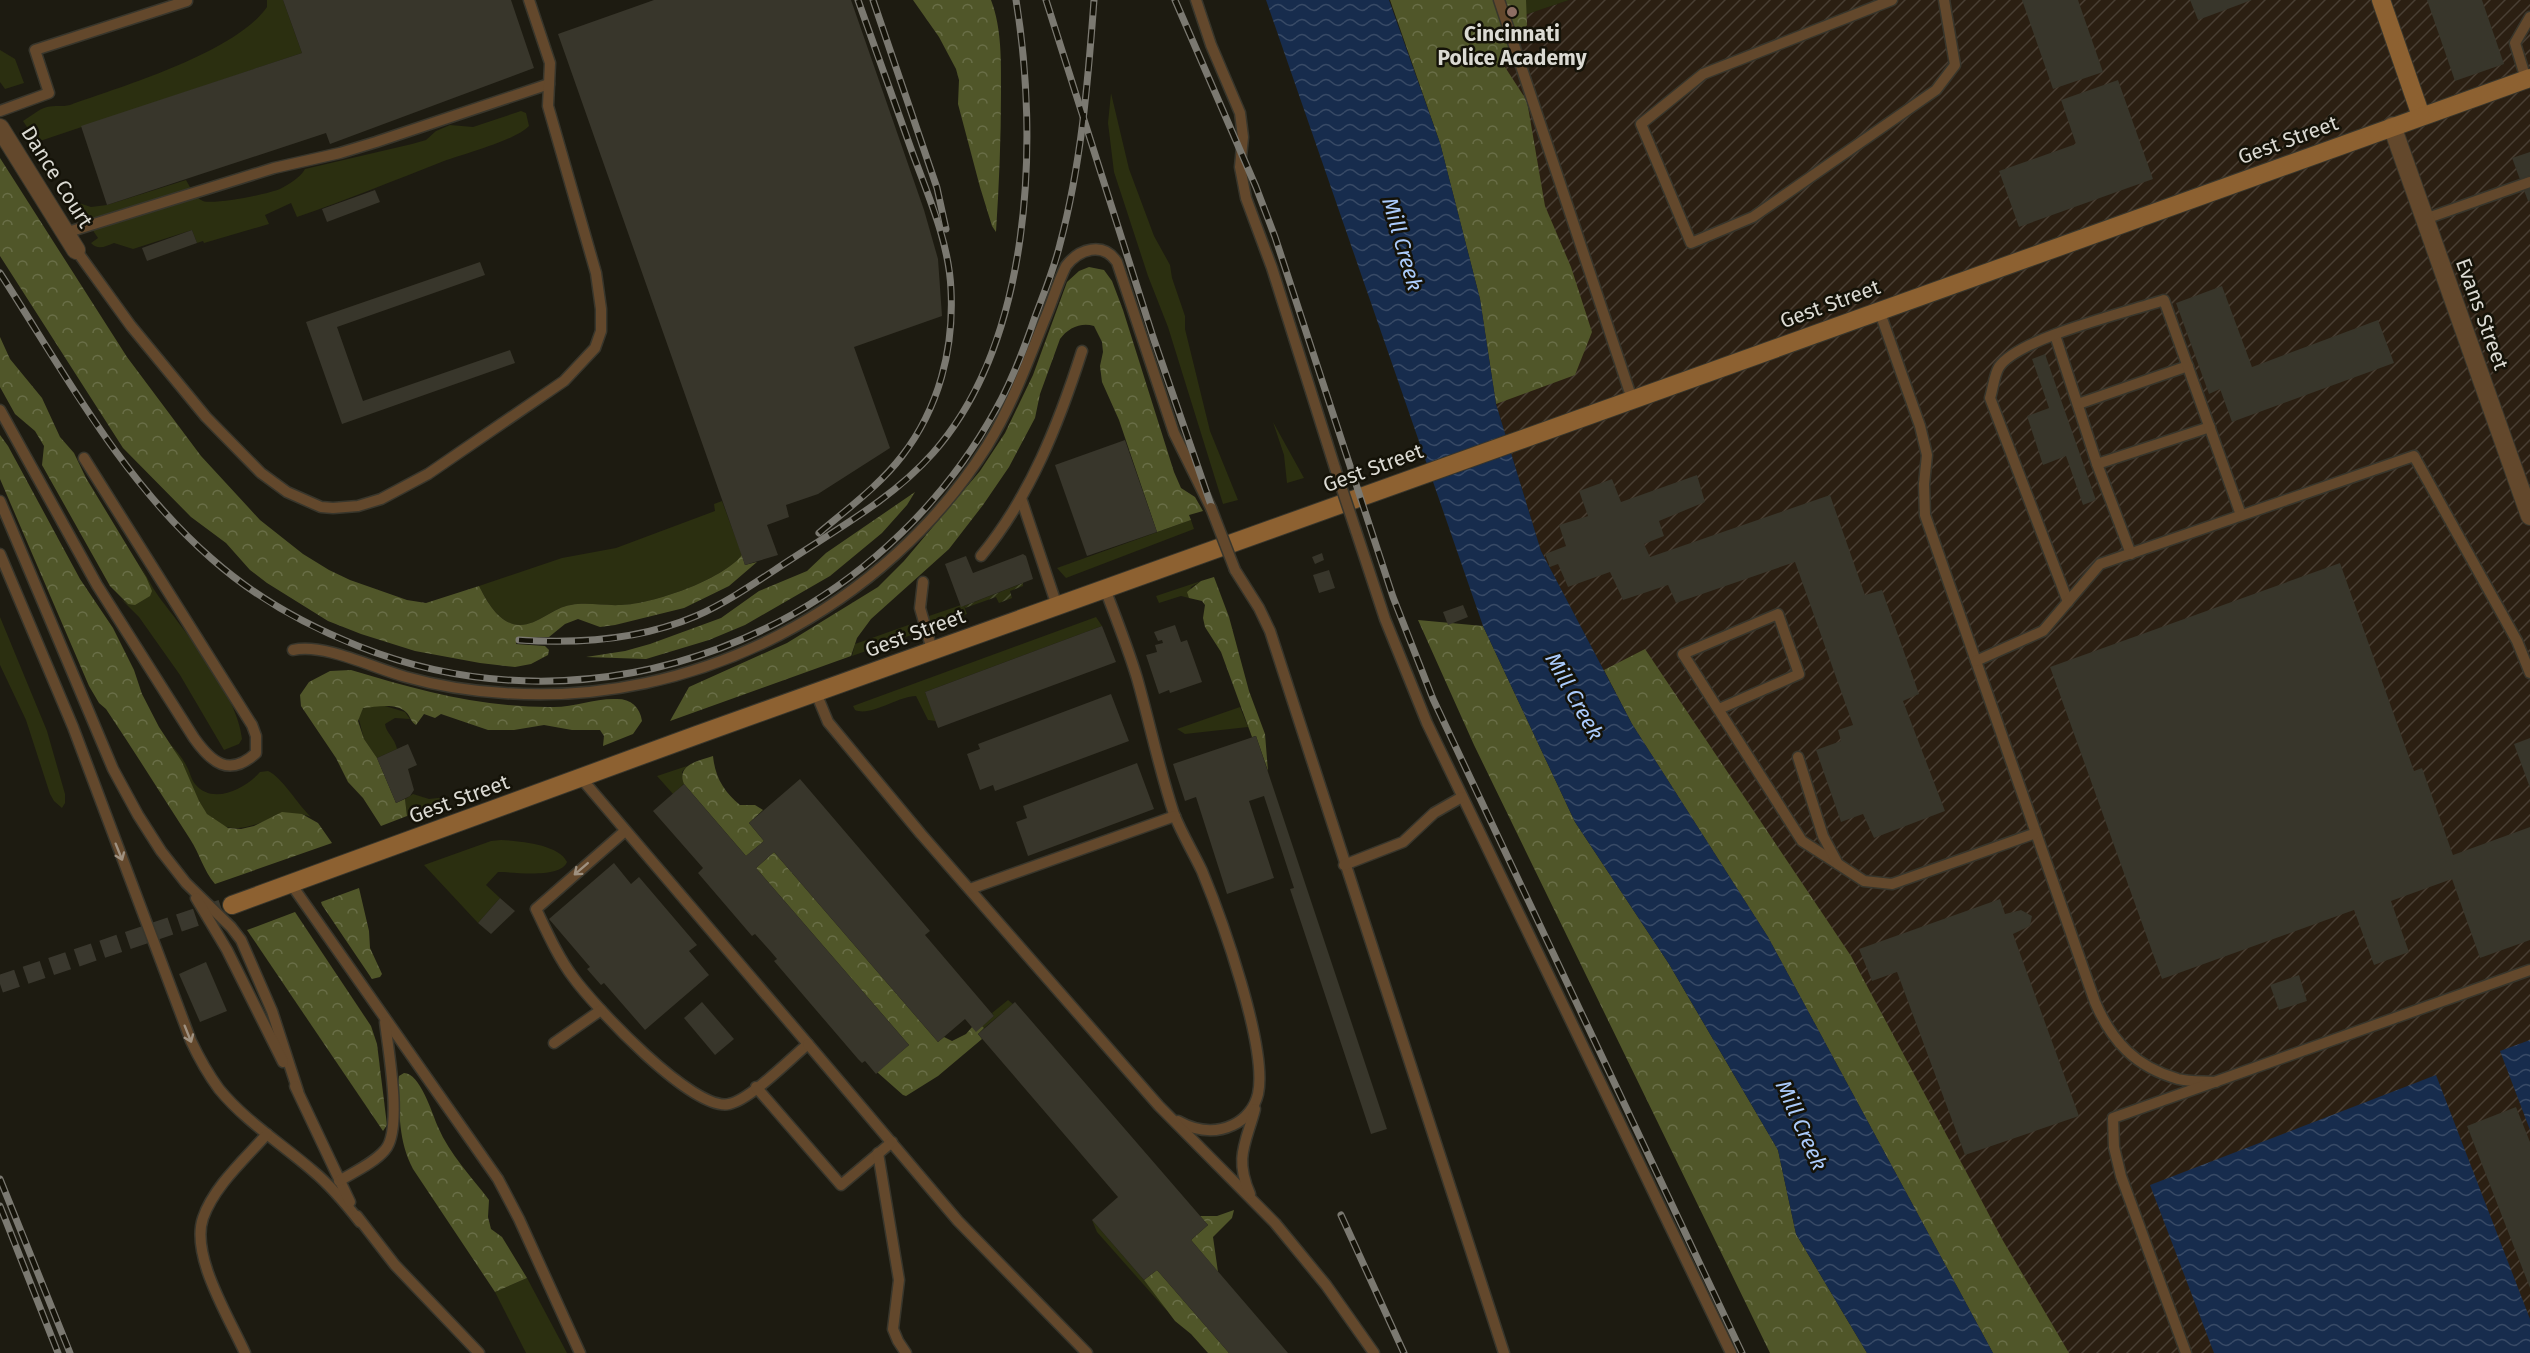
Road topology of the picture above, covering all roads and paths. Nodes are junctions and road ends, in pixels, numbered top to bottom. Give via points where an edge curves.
1 (529, 0) edge
2 (1196, 0) edge
3 (1499, 0) edge
4 (1892, 0) edge
5 (1944, 0) edge
6 (2381, 0) edge
7 (187, 1) edge
8 (2530, 17) edge
9 (2528, 79) edge
10 (549, 84) junction
11 (0, 111) edge
12 (2421, 116) junction
13 (2392, 126) junction
14 (0, 128) edge
15 (2530, 182) edge
16 (2425, 219) junction
17 (65, 232) junction
18 (76, 250) joint
19 (1879, 310) junction
20 (2055, 335) junction
21 (1082, 351) dead end
22 (2188, 366) junction
23 (1632, 399) junction
24 (2078, 405) junction
25 (0, 411) edge
26 (2210, 427) junction
27 (84, 458) dead end
28 (2097, 464) junction
29 (1021, 498) junction
30 (0, 501) edge
31 (2241, 515) junction
32 (2530, 516) edge
33 (0, 554) edge
34 (2131, 554) junction
35 (981, 556) dead end
36 (922, 582) dead end
37 (1105, 588) junction
38 (2068, 602) junction
39 (1057, 606) junction
40 (292, 650) dead end
41 (933, 650) junction
42 (1976, 661) junction
43 (2530, 673) edge
44 (816, 693) junction
45 (1719, 709) junction
46 (1798, 757) dead end
47 (581, 778) junction
48 (1462, 797) junction
49 (1175, 816) junction
50 (625, 831) junction
51 (2036, 833) junction
52 (1838, 864) junction
53 (1344, 865) junction
54 (186, 883) junction
55 (291, 884) junction
56 (970, 890) junction
57 (232, 905) tunnel mouth
58 (2530, 970) edge
59 (601, 1010) junction
60 (385, 1018) junction
61 (554, 1042) dead end
62 (808, 1044) junction
63 (2216, 1082) junction
64 (756, 1088) junction
65 (298, 1091) junction
66 (1258, 1094) junction
67 (1159, 1106) junction
68 (267, 1134) junction
69 (891, 1142) junction
70 (878, 1153) junction
71 (339, 1181) junction
72 (1256, 1203) junction
73 (360, 1222) junction
74 (245, 1353) edge
75 (479, 1353) edge
76 (580, 1353) edge
77 (906, 1353) edge
78 (1087, 1353) edge
79 (1374, 1353) edge
80 (1504, 1353) edge
81 (1731, 1353) edge
82 (2186, 1353) edge

1 - 10 lane via 550,63
2 - 48 lane, bridge via 1240,113 1243,137 1239,158 1245,192 1385,619 1413,693
3 - 23 lane
4 - 5 lane via 1703,74 1641,124 1691,243 1753,217 1936,90 1955,65
6 - 12 street
7 - 11 lane via 35,50 49,93
8 - 9 lane via 2515,43
9 - 12 street, Gest Street
10 - 17 lane via 340,153 274,168
10 - 18 lane via 548,106 596,273 601,309 598,340 564,381 428,474 370,503 346,508 321,507 287,492 261,473 206,417 130,326
12 - 13 street, Gest Street
13 - 16 street, Evans Street
13 - 19 street, Gest Street
14 - 17 street, Dance Court
15 - 16 lane
16 - 32 street, Evans Street
17 - 18 street, Dance Court
19 - 23 street, Gest Street
19 - 42 lane via 1927,455 1925,515
20 - 22 lane via 2164,300
20 - 24 lane
20 - 38 lane via 2016,351 1998,368 1990,398
21 - 29 lane via 1058,420
22 - 24 lane
22 - 26 lane
23 - 37 street, Gest Street
24 - 28 lane
25 - 27 lane via 97,585 194,738 217,764 245,761 256,753 252,725
26 - 28 lane
26 - 31 lane
28 - 34 lane
29 - 35 lane
29 - 39 lane
30 - 54 lane via 113,770 143,824
31 - 34 lane
31 - 43 lane via 2414,456 2517,641
33 -> 68 lane via 57,687 190,1041 220,1089
34 - 38 lane via 2100,564
36 - 41 lane via 920,608
37 - 39 street, Gest Street
37 - 49 lane via 1136,678
38 - 42 lane via 2043,631
39 - 41 street, Gest Street
40 - 53 lane, bridge via 315,648 443,686 505,694 559,694 621,688 676,675 732,657 795,628 856,588 928,521 974,465 1016,392 1066,266 1076,255 1088,250 1108,253 1117,262 1181,450 1211,508 1234,570 1270,631
41 - 44 street, Gest Street
42 - 51 lane
44 - 47 street, Gest Street
44 - 56 lane via 828,722
45 - 45 lane via 1799,674 1778,614 1683,654
45 - 52 lane via 1802,841
46 - 52 lane via 1823,836
47 - 50 lane
47 - 55 street, Gest Street
48 - 53 lane via 1434,813 1403,842
48 - 81 lane
49 - 56 lane
49 - 66 lane via 1206,882 1249,1011 1256,1044
50 -> 59 lane via 536,909 570,972
50 - 62 lane
51 - 52 lane via 1892,884 1864,881
51 - 63 lane via 2106,1027 2125,1051 2154,1068 2180,1079
53 - 80 lane
54 - 65 lane via 228,950
54 - 65 lane via 241,940 272,1011
55 - 57 street, Gest Street
55 - 60 lane
56 - 67 lane
58 - 63 lane
59 - 61 lane
59 - 64 lane via 636,1046 700,1097 729,1104
60 - 71 lane via 394,1123 390,1142 378,1156
60 - 76 lane via 498,1179
62 - 64 lane
62 - 69 lane
63 - 82 lane via 2113,1119 2121,1176
64 - 70 lane via 841,1185
65 - 71 lane
66 - 67 lane via 1244,1118 1218,1130 1185,1125
66 - 72 lane via 1241,1156 1245,1183
67 - 72 lane
68 - 73 lane via 314,1172
68 - 74 lane via 210,1203 200,1235 205,1262
69 - 70 lane
69 - 78 lane via 958,1221
70 - 77 lane via 899,1280 893,1329
71 - 73 lane
72 - 79 lane via 1313,1268
73 - 75 lane via 394,1265

